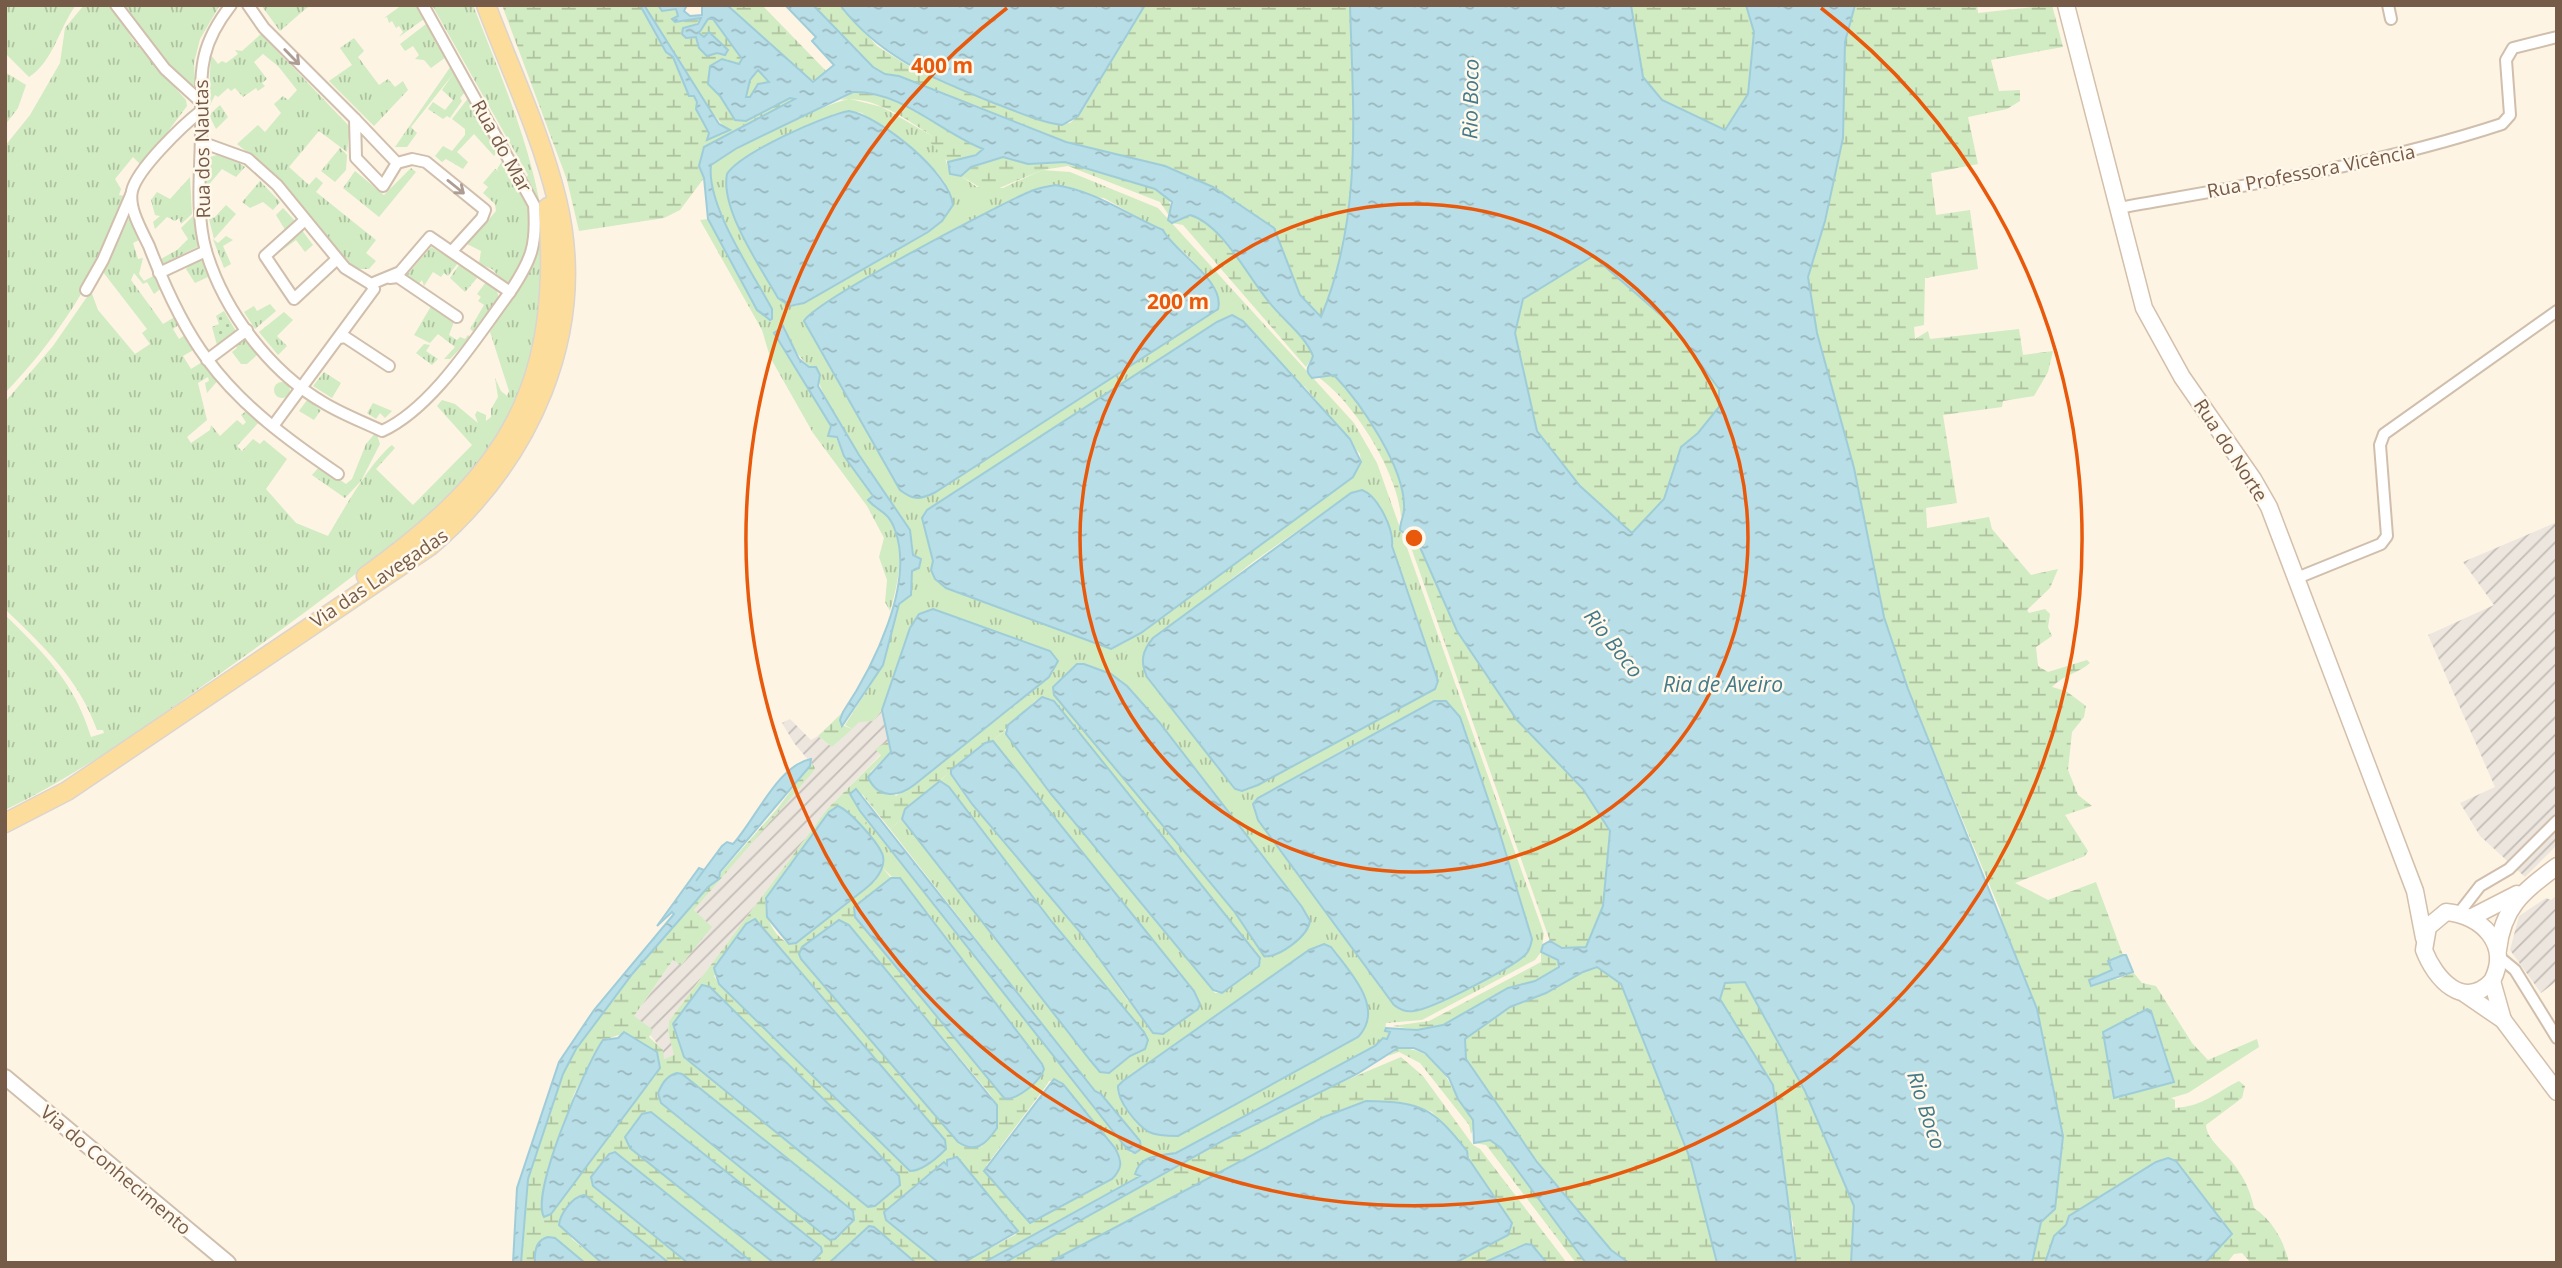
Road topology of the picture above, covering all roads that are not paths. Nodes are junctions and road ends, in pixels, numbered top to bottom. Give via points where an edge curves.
1 (116, 5) edge
2 (231, 5) edge
3 (247, 5) edge
4 (423, 5) edge
5 (480, 5) edge
6 (486, 5) edge
7 (2066, 5) edge
8 (2388, 5) edge
9 (2391, 19) dead end
10 (2557, 37) edge
11 (201, 107) junction
12 (355, 119) junction
13 (201, 142) junction
14 (397, 163) junction
15 (132, 191) junction
16 (2118, 208) junction
17 (304, 220) junction
18 (549, 224) junction
19 (206, 251) junction
20 (452, 251) junction
21 (337, 259) junction
22 (159, 273) junction
23 (388, 278) junction
24 (371, 284) junction
25 (86, 290) dead end
26 (510, 292) junction
27 (2557, 311) edge
28 (457, 317) dead end
29 (247, 331) junction
30 (339, 338) junction
31 (207, 360) junction
32 (389, 366) dead end
33 (303, 387) junction
34 (272, 426) junction
35 (382, 431) joint
36 (523, 435) junction
37 (338, 474) dead end
38 (427, 530) junction
39 (2297, 578) junction
40 (5, 814) edge
41 (2557, 821) edge
42 (5, 823) edge
43 (2557, 866) edge
44 (2537, 881) junction
45 (2415, 891) junction
46 (2459, 914) junction
47 (2424, 938) junction
48 (2498, 955) junction
49 (2494, 977) junction
50 (2525, 986) junction
51 (2465, 994) junction
52 (2503, 1020) junction
53 (2557, 1038) edge
54 (5, 1077) edge
55 (5, 1086) edge
56 (2557, 1092) edge
57 (215, 1263) edge
58 (228, 1263) edge

1 - 11 street
2 - 11 street, Rua dos Nautas via 216,24 200,66
3 -> 12 street
4 - 26 street, Rua do Mar via 534,205 537,238 527,266
5 - 18 main road, Via das Lavegadas via 537,160
6 - 36 main road, Via das Lavegadas via 547,164 564,244 566,301 560,341 542,398
7 - 16 main road, Rua do Norte
8 - 9 street
10 - 16 street, Rua Professora Vicência via 2513,48 2506,60 2510,115 2502,124 2429,148 2333,170
11 - 13 street, Rua dos Nautas
11 - 15 street via 151,161
12 - 14 street
12 - 14 street via 356,158 383,186
13 - 17 street via 248,159 277,185
13 - 19 street, Rua dos Nautas via 199,200
14 -> 20 street via 426,162 485,210
15 - 22 street via 135,213
15 - 25 street
16 - 39 main road, Rua do Norte via 2144,308 2155,332 2253,479
17 - 21 street
17 - 21 street via 265,256 294,299
18 - 36 main road via 559,263 557,307 544,368 521,426
18 - 38 main road, Via das Lavegadas via 549,311 533,385 520,416 485,469
19 - 22 street
19 - 29 street, Rua dos Nautas
20 - 23 street via 430,237 400,272
20 - 26 street
21 - 24 street
22 - 31 street
23 - 24 street
23 - 28 street via 398,277
24 - 30 street via 373,289
26 - 35 street, Rua do Mar via 437,386 398,424
27 - 39 street via 2384,434 2380,445 2387,536 2381,544
29 - 31 street
29 - 33 street, Rua dos Nautas via 270,362
30 - 32 street via 345,337
30 - 33 street
31 - 34 street
33 - 34 street
33 - 35 street, Rua dos Nautas
34 - 37 street
36 - 38 main road via 512,441 456,512
36 - 42 main road, Via das Lavegadas via 458,523 430,546 67,791
38 - 40 main road, Via das Lavegadas via 78,778
39 - 45 main road, Rua do Norte
41 - 46 street via 2509,869 2480,886
43 - 44 main road
44 - 46 main road
44 - 48 main road via 2506,914
45 - 46 main road via 2427,902
45 - 47 main road, Rua do Norte
46 - 47 main road via 2436,918
46 - 48 main road via 2490,936
47 - 51 main road via 2433,971 2453,990
48 - 49 main road
48 - 50 street
49 - 50 street via 2512,977
49 - 51 main road via 2476,992
49 - 52 main road
50 - 53 street
51 - 52 main road
52 - 56 main road
54 - 58 street, Via do Conhecimento
55 - 57 street, Via do Conhecimento

